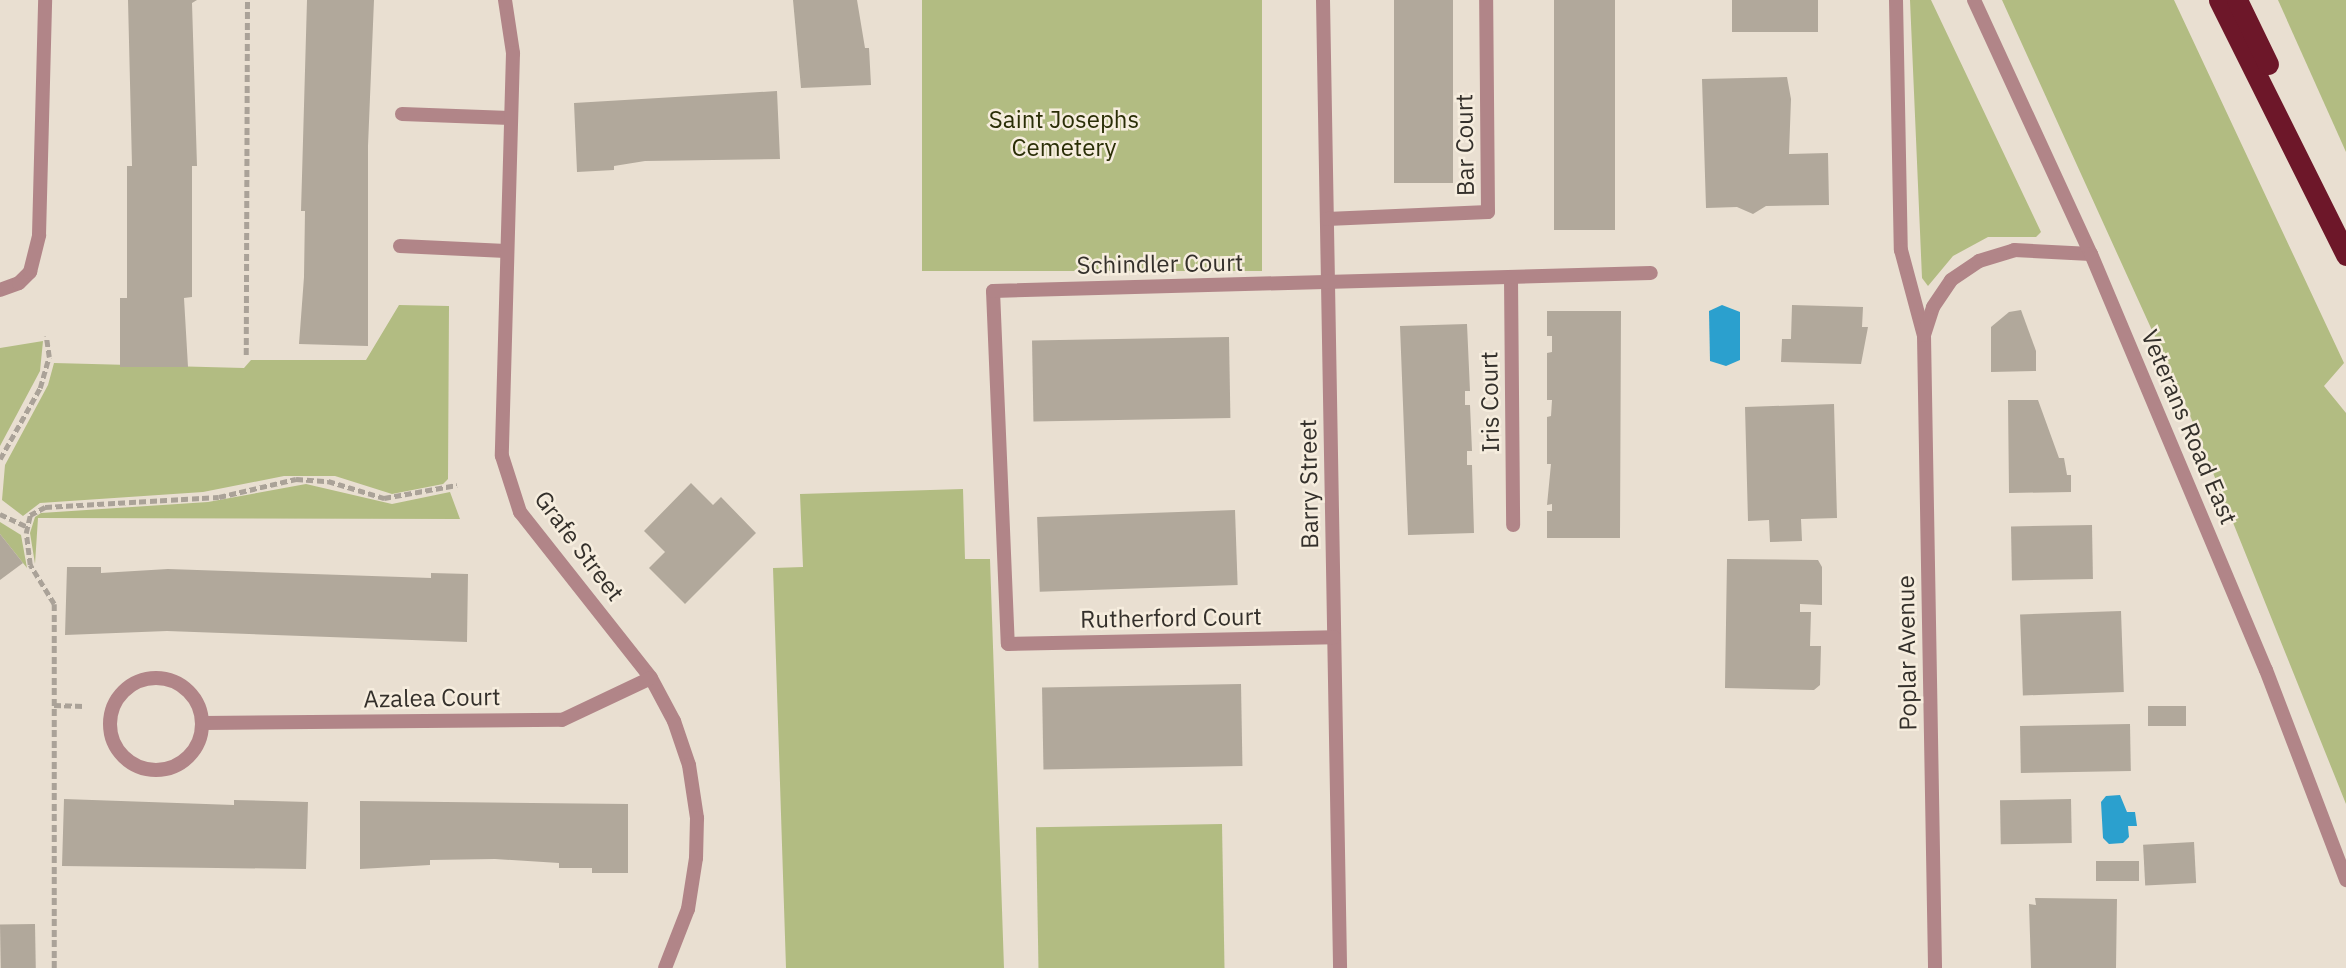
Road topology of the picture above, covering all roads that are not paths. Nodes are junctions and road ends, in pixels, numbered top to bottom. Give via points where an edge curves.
1 (45, 0) edge
2 (505, 0) edge
3 (1323, 0) edge
4 (1486, 0) edge
5 (1896, 0) edge
6 (1974, 0) edge
7 (2219, 0) edge
8 (2237, 0) edge
9 (402, 114) dead end
10 (512, 118) junction
11 (1327, 219) junction
12 (2346, 241) edge
13 (400, 246) dead end
14 (506, 251) junction
15 (2091, 254) junction
16 (2346, 256) edge
17 (1651, 273) dead end
18 (1511, 278) junction
19 (1328, 283) junction
20 (0, 290) edge
21 (1924, 337) junction
22 (1513, 525) dead end
23 (1334, 637) junction
24 (1008, 645) joint
25 (651, 678) junction
26 (203, 723) junction
27 (2346, 880) edge
28 (665, 968) edge
29 (1340, 968) edge
30 (1935, 968) edge

1 - 20 street via 39,235 30,272 19,283
2 - 10 street, Grafe Street via 513,52
3 - 11 street, Barry Street
4 - 11 street, Bar Court via 1488,212
5 - 21 street, Poplar Avenue via 1901,250
6 - 15 street, Veterans Road East
7 - 16 highway
8 - 12 highway
9 - 10 street
10 - 14 street, Grafe Street
11 - 19 street, Barry Street
13 - 14 street
14 - 25 street, Grafe Street via 502,456 509,485 520,512
15 - 21 street, Poplar Avenue via 2014,250 1979,261 1951,280 1934,307
15 - 27 street, Veterans Road East via 2266,670
17 - 18 street
18 - 19 street
18 - 22 street, Iris Court
19 - 23 street, Barry Street
19 - 24 street, Schindler Court via 993,291
21 - 30 street, Poplar Avenue
23 - 24 street, Rutherford Court
23 - 29 street, Barry Street
25 - 26 street, Azalea Court via 562,720
25 - 28 street, Grafe Street via 674,721 689,765 697,818 688,909
26 - 26 street via 193,696 182,685 152,678 124,691 110,719 117,748 126,759 153,770 168,769 192,753

